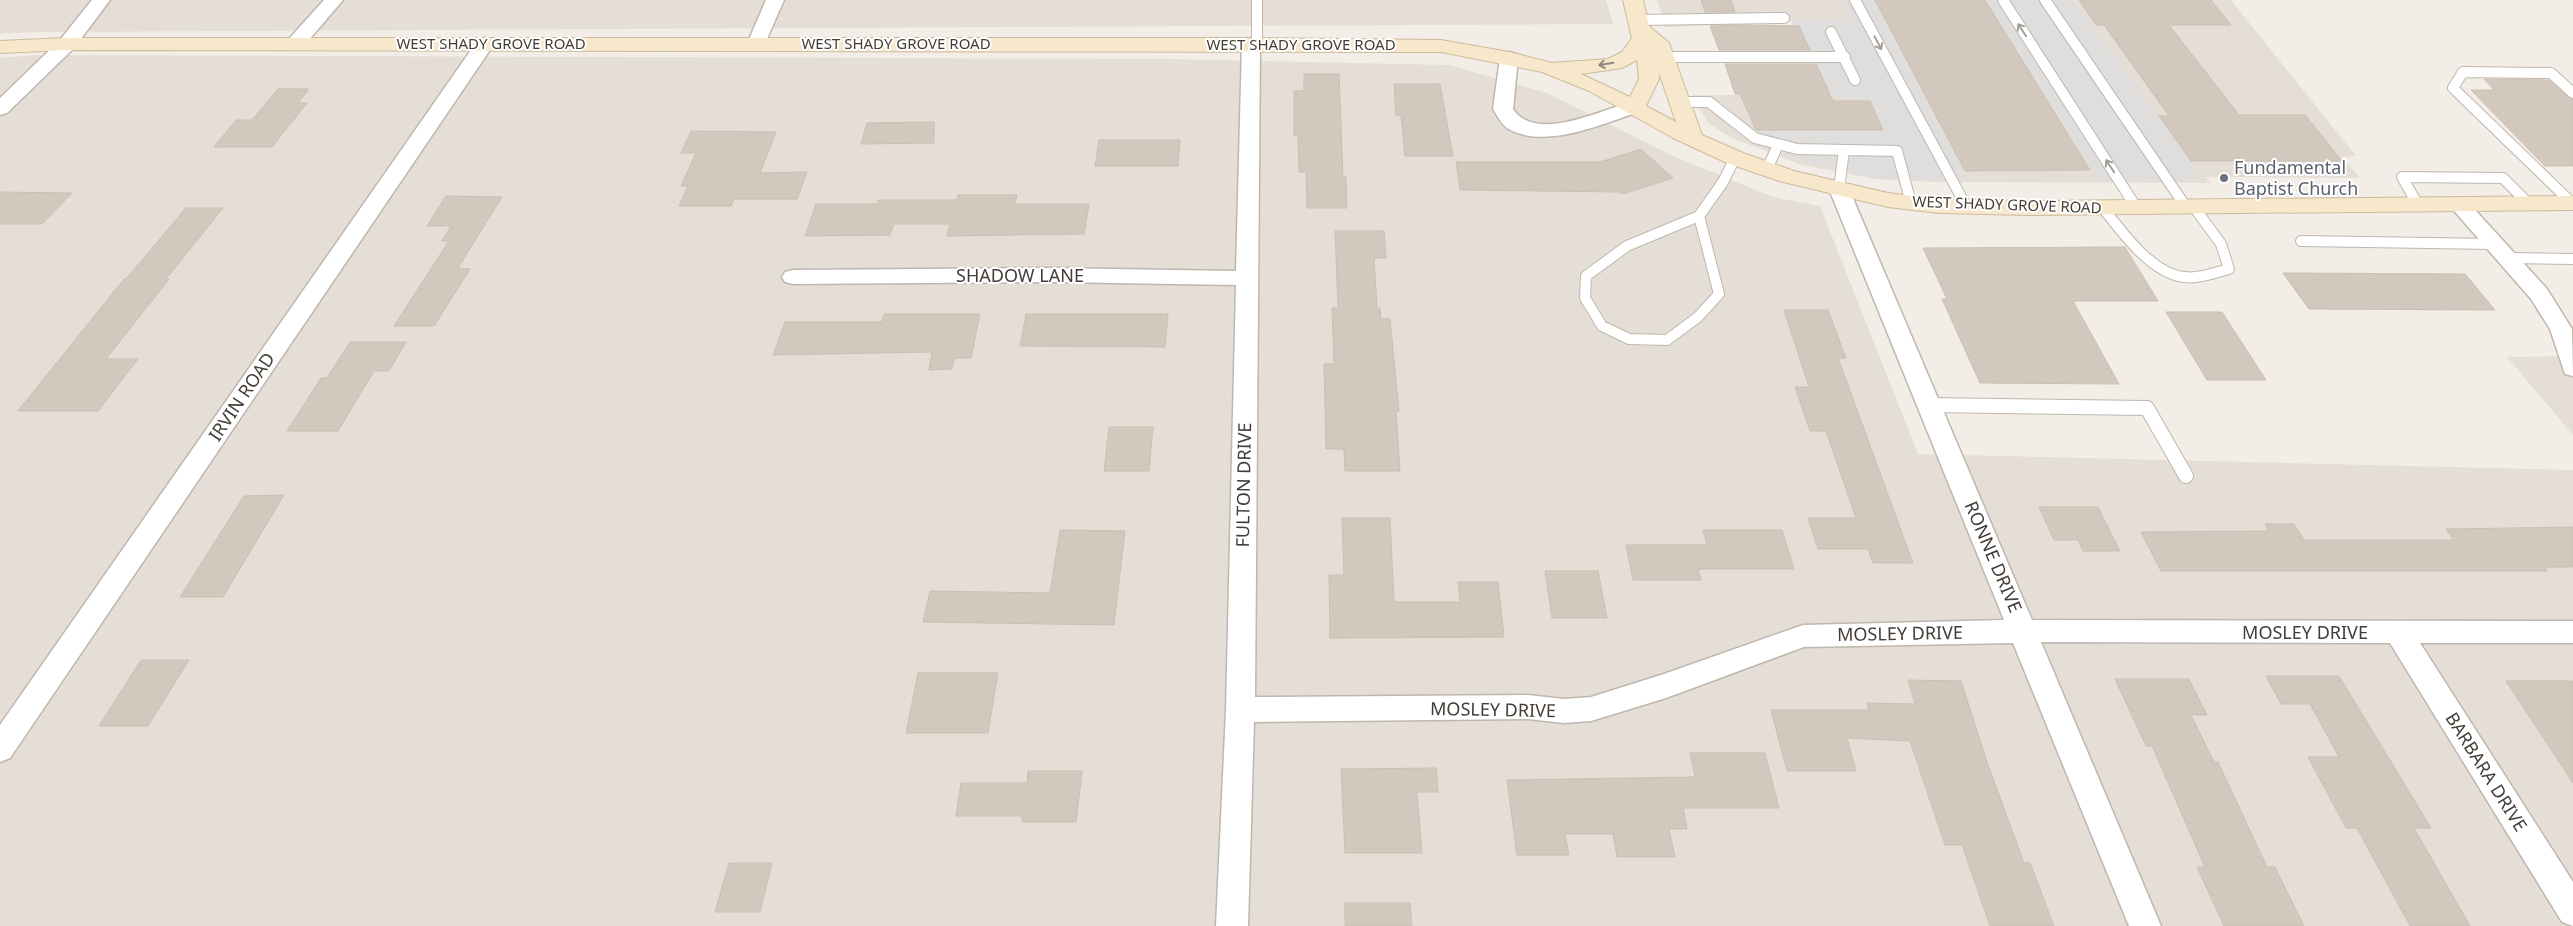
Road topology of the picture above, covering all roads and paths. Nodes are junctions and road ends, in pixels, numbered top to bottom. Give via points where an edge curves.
1 (101, 0) edge
2 (334, 0) edge
3 (775, 0) edge
4 (1257, 0) edge
5 (1633, 0) edge
6 (1855, 0) edge
7 (2003, 0) edge
8 (2045, 0) edge
9 (1784, 18) dead end
10 (1641, 29) junction
11 (1831, 32) dead end
12 (67, 44) junction
13 (295, 44) junction
14 (485, 44) junction
15 (756, 44) junction
16 (1254, 44) junction
17 (0, 46) edge
18 (1664, 57) junction
19 (1845, 57) junction
20 (1509, 58) junction
21 (1536, 65) junction
22 (1856, 80) dead end
23 (2573, 94) edge
24 (1680, 102) junction
25 (1635, 107) junction
26 (0, 109) edge
27 (1694, 139) junction
28 (1778, 145) junction
29 (1844, 150) junction
30 (1735, 158) junction
31 (1768, 169) junction
32 (1839, 189) junction
33 (1911, 202) junction
34 (2529, 204) junction
35 (2573, 204) edge
36 (2418, 205) junction
37 (2460, 205) junction
38 (1966, 206) junction
39 (2136, 207) junction
40 (2190, 207) junction
41 (2103, 208) junction
42 (1699, 216) junction
43 (2301, 241) dead end
44 (2500, 251) junction
45 (2573, 259) edge
46 (793, 277) dead end
47 (1248, 278) junction
48 (2573, 368) edge
49 (1929, 405) junction
50 (2186, 476) dead end
51 (2024, 631) junction
52 (2573, 632) edge
53 (2399, 633) junction
54 (1240, 710) junction
55 (0, 749) edge
56 (2573, 911) edge
57 (1232, 926) edge
58 (2145, 926) edge

1 - 12 street
2 - 13 street
3 - 15 street
4 - 16 lane
5 - 10 main road
6 -> 38 lane
39 -> 7 lane
8 - 40 lane
9 - 10 lane
10 - 18 main road via 1659,43
10 -> 21 main road via 1628,57 1613,64 1572,68
10 - 25 main road via 1649,79
11 - 19 lane
12 - 13 main road, WEST SHADY GROVE ROAD
12 - 17 main road, WEST SHADY GROVE ROAD
12 - 26 street
13 - 14 main road, WEST SHADY GROVE ROAD
14 - 15 main road, WEST SHADY GROVE ROAD
14 - 55 street, IRVIN ROAD via 352,232
15 - 16 main road, WEST SHADY GROVE ROAD
16 - 20 main road, WEST SHADY GROVE ROAD via 1441,46
16 - 47 street, FULTON DRIVE
18 - 19 lane
18 - 24 main road
19 - 22 lane
20 - 21 main road, WEST SHADY GROVE ROAD
20 - 25 street via 1503,109 1506,116 1521,128 1550,132
21 - 25 main road, WEST SHADY GROVE ROAD via 1596,87
23 - 35 lane via 2550,73 2463,72 2454,88
24 - 27 main road
24 - 28 lane via 1709,102 1754,138
25 - 27 main road, WEST SHADY GROVE ROAD
27 - 30 main road, WEST SHADY GROVE ROAD
28 - 29 lane via 1797,150
28 - 31 lane
29 - 32 lane
29 - 33 lane via 1897,152
30 - 31 main road, WEST SHADY GROVE ROAD
30 - 42 lane via 1724,182
31 - 32 main road, WEST SHADY GROVE ROAD
32 - 33 main road, WEST SHADY GROVE ROAD
32 - 49 street, RONNE DRIVE
33 - 38 main road, WEST SHADY GROVE ROAD
34 - 35 main road, WEST SHADY GROVE ROAD
34 - 36 lane via 2503,178 2402,177
34 - 37 main road, WEST SHADY GROVE ROAD
36 - 37 main road, WEST SHADY GROVE ROAD
36 - 40 main road, WEST SHADY GROVE ROAD
37 - 44 street
38 - 41 main road, WEST SHADY GROVE ROAD
39 - 40 main road, WEST SHADY GROVE ROAD
39 - 41 main road, WEST SHADY GROVE ROAD
40 - 41 lane via 2215,234 2228,257 2229,269 2206,276 2180,277 2150,261 2128,240
42 - 42 lane via 1627,246 1586,276 1585,298 1602,326 1628,339 1668,340 1698,317 1719,294
43 - 44 lane
44 - 45 lane
44 - 48 street via 2539,294 2561,329
46 - 47 street, SHADOW LANE via 1052,275
47 - 54 street, FULTON DRIVE
49 - 50 lane via 2147,408
49 - 51 street, RONNE DRIVE
51 - 53 street, MOSLEY DRIVE
51 - 54 street, MOSLEY DRIVE via 1803,636 1666,686 1591,709
51 - 58 street, RONNE DRIVE
52 - 53 street, MOSLEY DRIVE
53 - 56 street, BARBARA DRIVE
54 - 57 street, FULTON DRIVE

